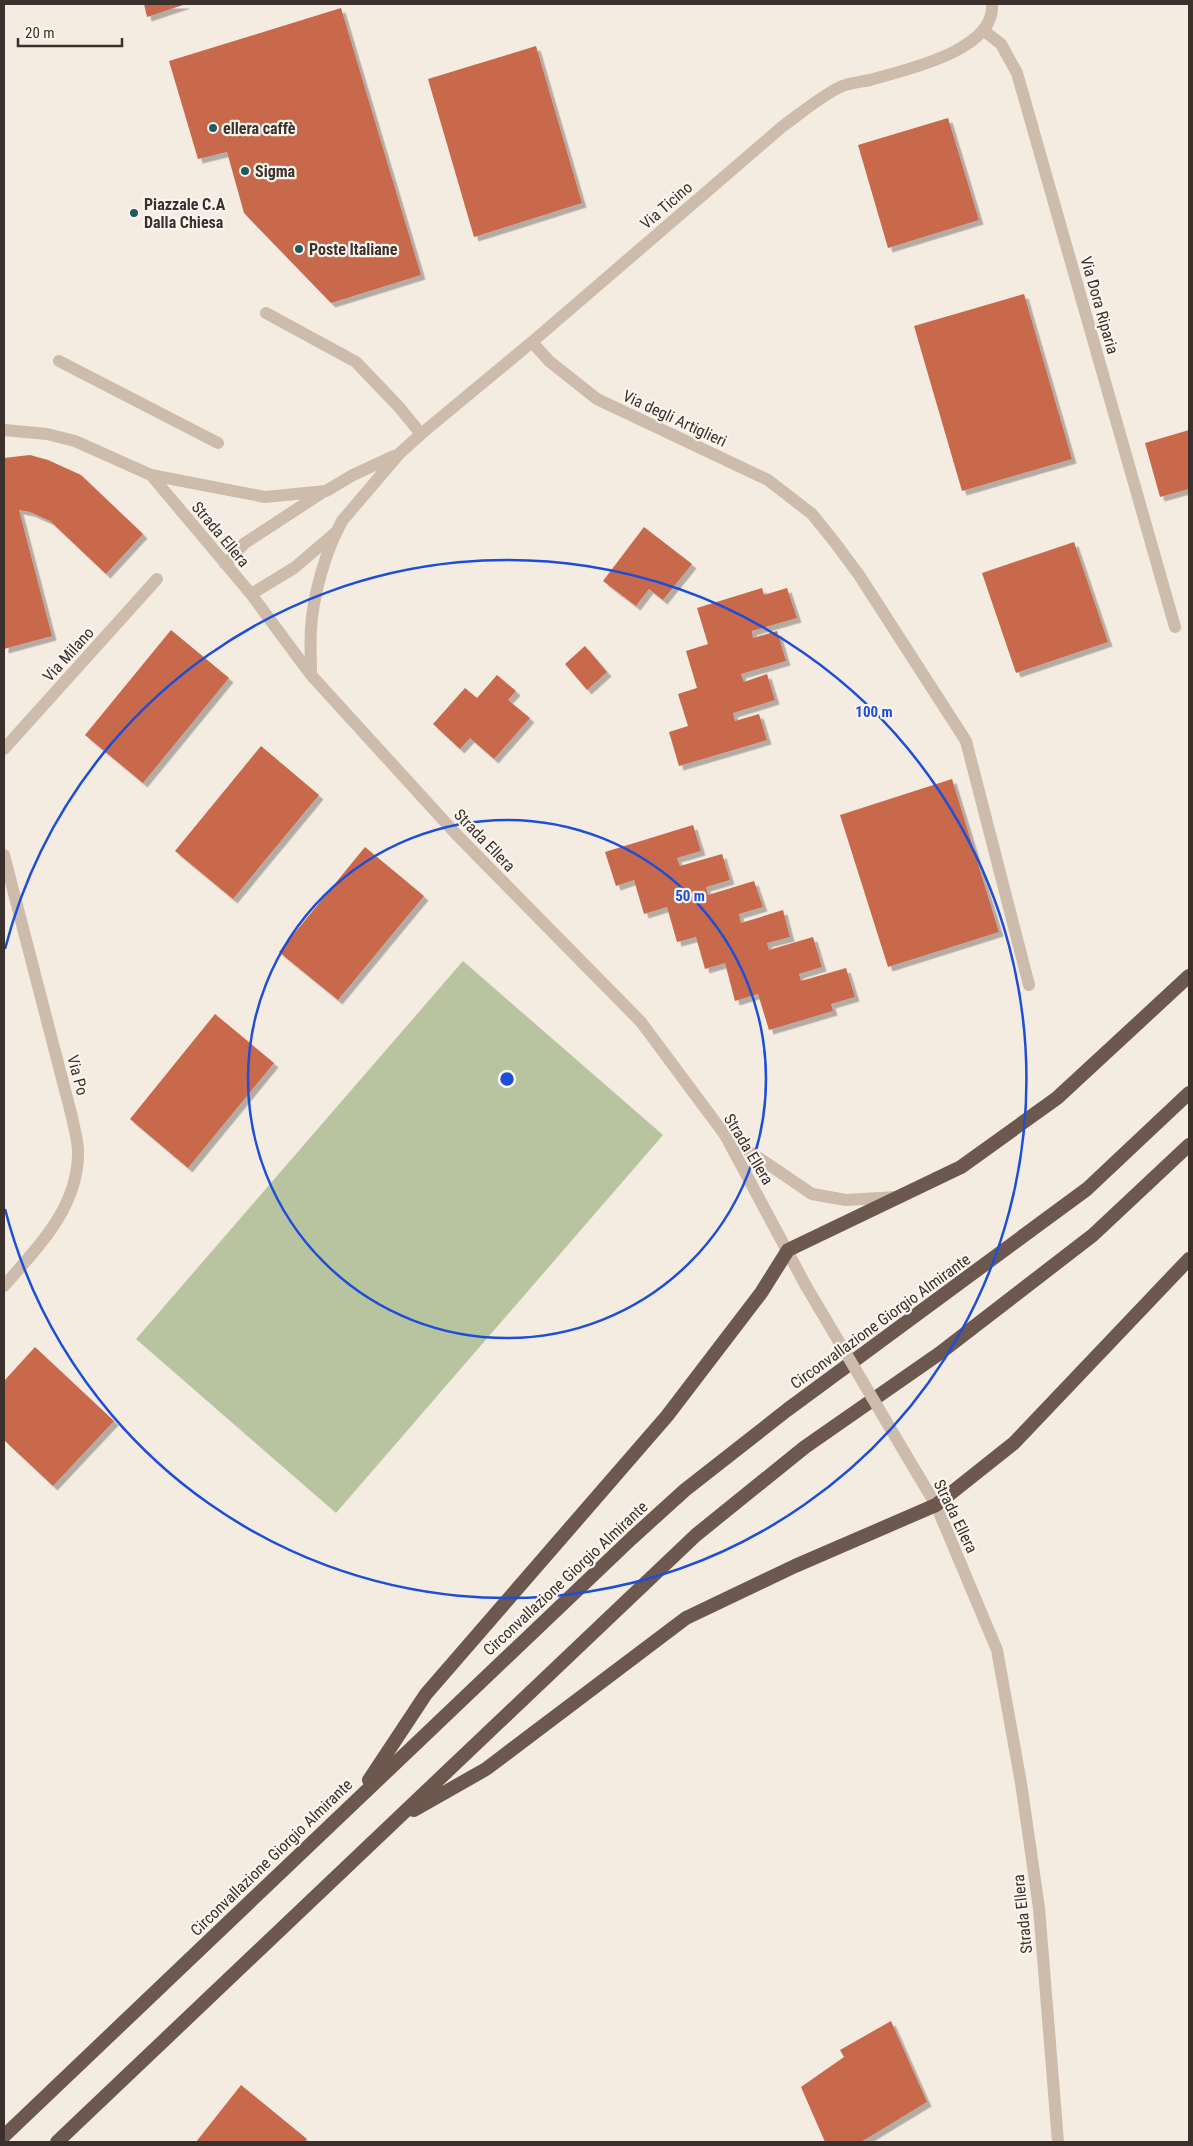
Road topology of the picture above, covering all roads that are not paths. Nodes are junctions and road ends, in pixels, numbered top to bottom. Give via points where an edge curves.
1 (992, 4) edge
2 (983, 30) junction
3 (266, 313) dead end
4 (532, 342) junction
5 (59, 361) dead end
6 (4, 430) edge
7 (421, 434) junction
8 (218, 443) dead end
9 (399, 454) junction
10 (151, 475) junction
11 (326, 491) junction
12 (335, 533) junction
13 (225, 564) junction
14 (157, 580) dead end
15 (251, 594) junction
16 (1175, 627) dead end
17 (311, 675) junction
18 (4, 750) edge
19 (4, 855) edge
20 (1189, 976) edge
21 (1029, 985) dead end
22 (1189, 1093) edge
23 (725, 1135) junction
24 (1189, 1145) edge
25 (898, 1197) junction
26 (788, 1250) junction
27 (1189, 1259) edge
28 (4, 1286) edge
29 (936, 1505) junction
30 (354, 1802) junction
31 (396, 1820) junction
32 (4, 2136) edge
33 (57, 2142) edge
34 (1058, 2142) edge

1 - 2 street via 993,9
2 - 4 street, Via Ticino via 974,41 952,53 841,87 808,108
2 - 16 street, Via Dora Riparia via 1001,44 1017,73
3 - 7 street via 356,362
4 - 7 street, Via Ticino
4 - 21 street, Via degli Artiglieri via 549,361 596,399 768,480 812,514 859,575 966,740
5 - 8 street
6 - 10 street, Strada Ellera via 75,441
7 - 9 street, Via Ticino
9 - 11 street
9 - 12 street
10 - 11 street via 265,497
10 - 13 street, Strada Ellera
11 - 13 street via 245,543
12 - 15 street via 294,568
12 - 17 street via 315,602 311,628
13 - 15 street, Strada Ellera
14 - 18 street, Via Milano
15 - 17 street, Strada Ellera
17 - 23 street, Strada Ellera via 456,834 641,1022
19 - 28 street, Via Po via 78,1151 73,1185 63,1212 51,1233
20 - 25 highway via 1057,1098 961,1167
22 - 30 highway, Circonvallazione Giorgio Almirante via 1086,1189 787,1410 685,1490
23 - 25 street via 812,1194 846,1200
23 - 26 street, Strada Ellera
24 - 31 highway via 1094,1235 940,1352 805,1447 696,1535
25 - 26 highway
26 - 29 street, Strada Ellera, bridge via 806,1286
26 - 30 highway via 761,1293 667,1416 426,1694
27 - 29 highway via 1014,1443
29 - 31 highway via 686,1618 486,1769
29 - 34 street, Strada Ellera via 997,1650 1039,1908
30 - 32 highway, Circonvallazione Giorgio Almirante
31 - 33 highway

